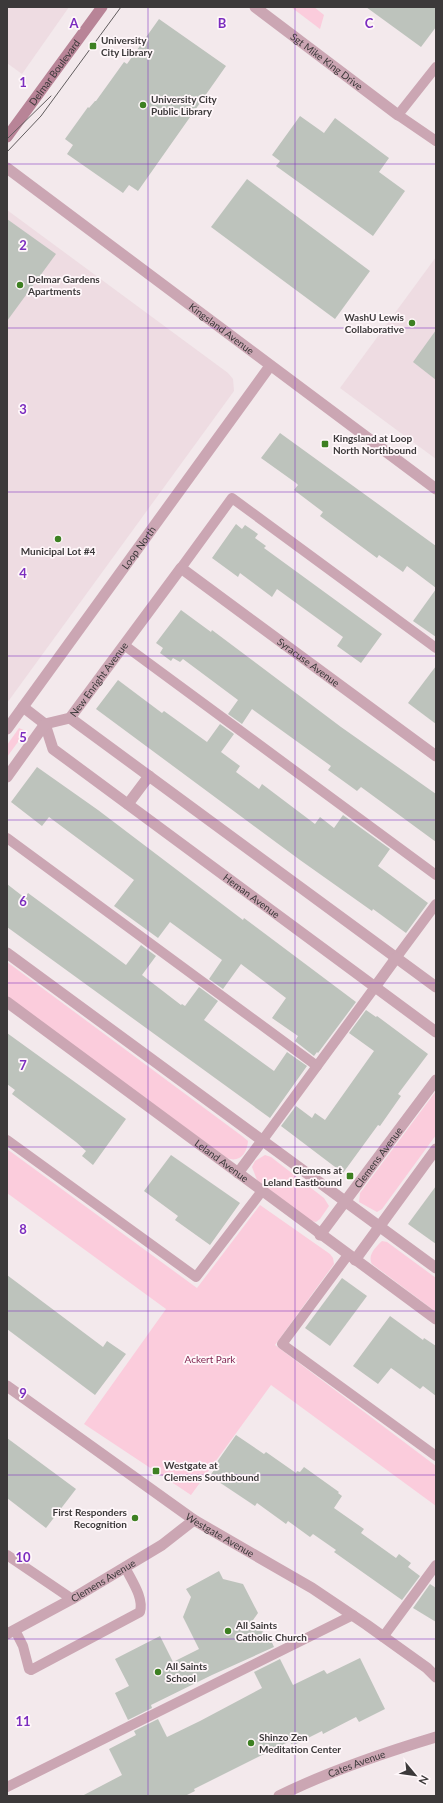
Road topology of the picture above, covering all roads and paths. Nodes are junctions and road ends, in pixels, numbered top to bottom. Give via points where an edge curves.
1 (102, 7) edge
2 (255, 7) edge
3 (436, 67) edge
4 (398, 114) junction
5 (7, 137) edge
6 (436, 142) edge
7 (7, 168) edge
8 (270, 366) junction
9 (436, 489) edge
10 (181, 568) junction
11 (124, 645) junction
12 (436, 648) edge
13 (23, 707) junction
14 (70, 718) junction
15 (45, 724) junction
16 (7, 729) edge
17 (436, 756) edge
18 (148, 776) junction
19 (7, 777) edge
20 (128, 804) junction
21 (7, 838) edge
22 (436, 874) edge
23 (436, 904) edge
24 (7, 953) edge
25 (396, 958) junction
26 (375, 987) junction
27 (436, 987) edge
28 (7, 1002) edge
29 (436, 1032) edge
30 (317, 1066) junction
31 (436, 1080) edge
32 (7, 1140) edge
33 (262, 1141) junction
34 (436, 1149) edge
35 (238, 1173) junction
36 (262, 1191) junction
37 (345, 1202) junction
38 (379, 1227) junction
39 (320, 1235) junction
40 (351, 1258) junction
41 (436, 1268) edge
42 (436, 1319) edge
43 (7, 1386) edge
44 (436, 1456) edge
45 (194, 1520) junction
46 (7, 1555) edge
47 (436, 1566) edge
48 (125, 1567) junction
49 (72, 1599) junction
50 (353, 1615) junction
51 (11, 1632) edge
52 (383, 1637) junction
53 (436, 1677) edge
54 (436, 1737) edge
55 (7, 1787) edge
56 (279, 1796) edge

1 - 5 main road, Delmar Boulevard
2 - 4 street, Sgt Mike King Drive
3 - 4 lane
4 - 6 lane
7 - 8 street, Kingsland Avenue
8 - 9 street, Kingsland Avenue
8 - 13 street, Loop North
10 - 11 street, New Enright Avenue
10 - 12 lane via 232,498
10 - 17 street, Syracuse Avenue
11 - 14 street, New Enright Avenue
11 - 22 lane
13 - 15 street
13 - 16 street, Loop North
14 - 15 street, New Enright Avenue
14 - 18 street
15 - 19 street
15 - 20 street, Heman Avenue via 53,749
18 - 20 street
18 - 25 street
20 - 26 street, Heman Avenue
21 - 30 lane
23 - 25 lane
24 - 33 street
25 - 26 street
25 - 27 street
26 - 29 street, Heman Avenue
26 - 30 lane
28 - 35 street, Leland Avenue
30 - 33 lane
31 - 37 street, Clemens Avenue
32 - 36 lane via 196,1277
33 - 35 street
33 - 37 street
34 - 38 street
35 - 36 street, Leland Avenue
36 - 39 street, Leland Avenue
37 - 38 street
37 - 39 street, Clemens Avenue
38 - 40 street
38 - 41 street
39 - 40 street, Leland Avenue
40 - 42 street, Leland Avenue
40 - 44 lane via 282,1344
43 - 45 street, Westgate Avenue
45 - 48 street, Clemens Avenue via 162,1545
45 - 50 street, Westgate Avenue via 264,1558
46 - 49 lane
47 - 52 lane
48 - 49 street, Clemens Avenue
48 - 51 lane via 139,1594 142,1605 140,1612 31,1670 23,1646
49 - 51 street, Clemens Avenue
50 - 52 street, Westgate Avenue
50 - 55 lane
52 - 53 street, Westgate Avenue
54 - 56 street, Cates Avenue via 401,1747 307,1782

